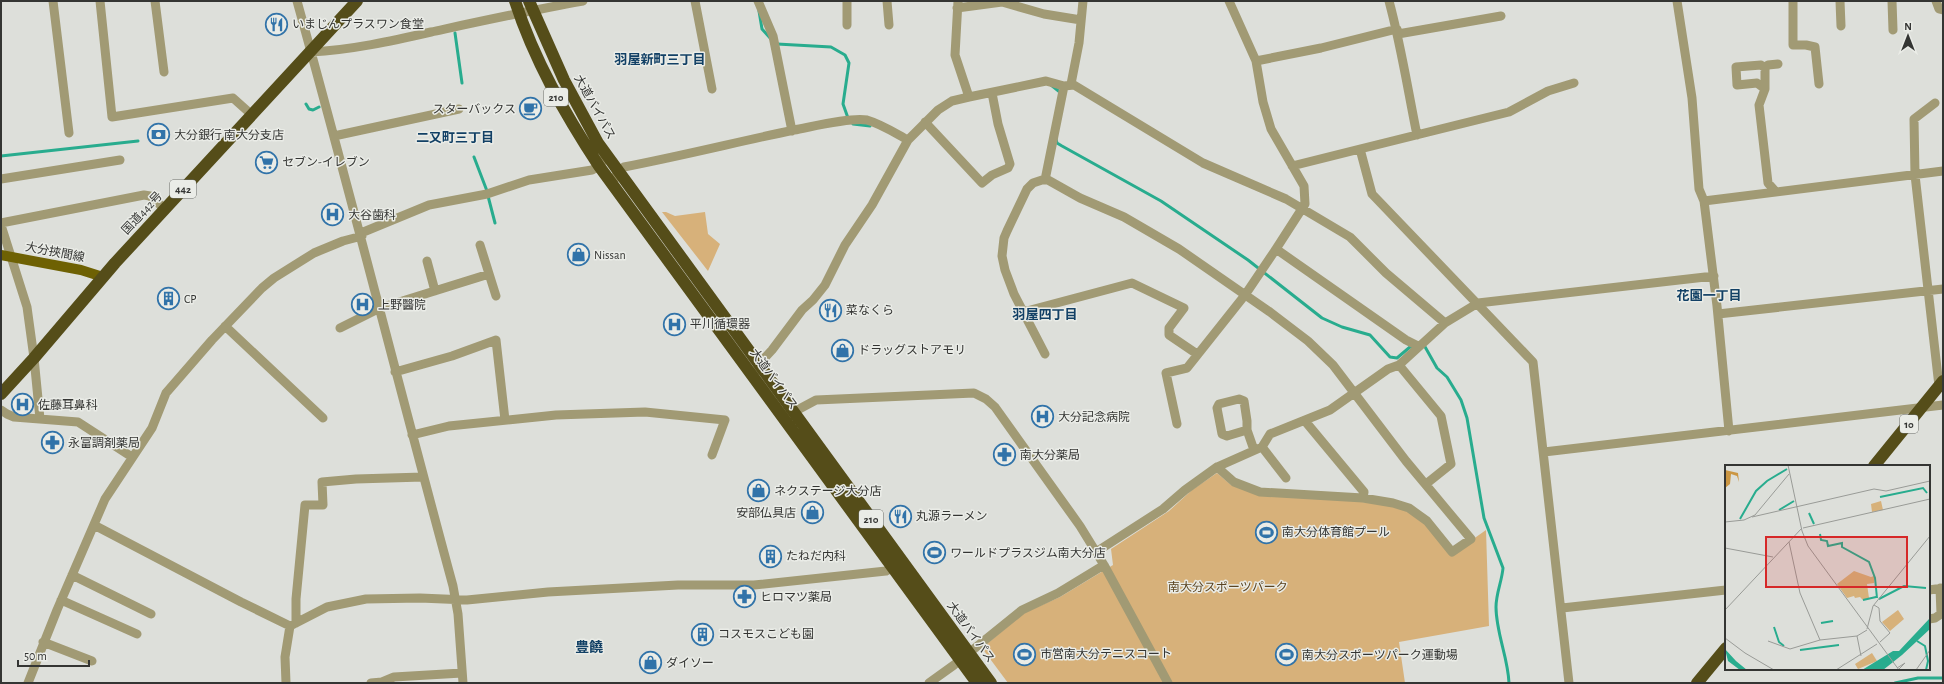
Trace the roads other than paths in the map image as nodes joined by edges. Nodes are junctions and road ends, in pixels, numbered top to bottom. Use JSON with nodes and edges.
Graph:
{"nodes":[{"id":1,"x":53,"y":1,"type":"edge"},
{"id":2,"x":100,"y":1,"type":"edge"},
{"id":3,"x":155,"y":1,"type":"edge"},
{"id":4,"x":297,"y":1,"type":"edge"},
{"id":5,"x":357,"y":1,"type":"edge"},
{"id":6,"x":514,"y":1,"type":"edge"},
{"id":7,"x":583,"y":1,"type":"edge"},
{"id":8,"x":695,"y":1,"type":"edge"},
{"id":9,"x":758,"y":1,"type":"edge"},
{"id":10,"x":847,"y":1,"type":"edge"},
{"id":11,"x":887,"y":1,"type":"edge"},
{"id":12,"x":1083,"y":1,"type":"edge"},
{"id":13,"x":1229,"y":1,"type":"edge"},
{"id":14,"x":1389,"y":1,"type":"edge"},
{"id":15,"x":1677,"y":1,"type":"edge"},
{"id":16,"x":1793,"y":1,"type":"edge"},
{"id":17,"x":1840,"y":1,"type":"edge"},
{"id":18,"x":1892,"y":1,"type":"edge"},
{"id":19,"x":1936,"y":1,"type":"edge"},
{"id":20,"x":957,"y":5,"type":"edge"},
{"id":21,"x":531,"y":6,"type":"edge"},
{"id":22,"x":1943,"y":10,"type":"edge"},
{"id":23,"x":519,"y":13,"type":"junction"},
{"id":24,"x":1501,"y":16,"type":"dead end"},
{"id":25,"x":1081,"y":20,"type":"junction"},
{"id":26,"x":847,"y":25,"type":"dead end"},
{"id":27,"x":889,"y":25,"type":"dead end"},
{"id":28,"x":1841,"y":26,"type":"dead end"},
{"id":29,"x":1893,"y":30,"type":"dead end"},
{"id":30,"x":1398,"y":32,"type":"junction"},
{"id":31,"x":311,"y":52,"type":"junction"},
{"id":32,"x":1256,"y":61,"type":"junction"},
{"id":33,"x":1778,"y":64,"type":"dead end"},
{"id":34,"x":1765,"y":68,"type":"junction"},
{"id":35,"x":164,"y":72,"type":"dead end"},
{"id":36,"x":1574,"y":83,"type":"dead end"},
{"id":37,"x":1819,"y":84,"type":"dead end"},
{"id":38,"x":1067,"y":85,"type":"junction"},
{"id":39,"x":712,"y":89,"type":"dead end"},
{"id":40,"x":1765,"y":89,"type":"junction"},
{"id":41,"x":992,"y":93,"type":"junction"},
{"id":42,"x":969,"y":97,"type":"junction"},
{"id":43,"x":1935,"y":103,"type":"dead end"},
{"id":44,"x":459,"y":109,"type":"dead end"},
{"id":45,"x":252,"y":115,"type":"junction"},
{"id":46,"x":925,"y":122,"type":"junction"},
{"id":47,"x":792,"y":131,"type":"junction"},
{"id":48,"x":69,"y":133,"type":"dead end"},
{"id":49,"x":1417,"y":135,"type":"junction"},
{"id":50,"x":334,"y":136,"type":"junction"},
{"id":51,"x":908,"y":140,"type":"junction"},
{"id":52,"x":1360,"y":149,"type":"junction"},
{"id":53,"x":607,"y":155,"type":"junction"},
{"id":54,"x":120,"y":160,"type":"dead end"},
{"id":55,"x":599,"y":166,"type":"junction"},
{"id":56,"x":1292,"y":166,"type":"junction"},
{"id":57,"x":618,"y":171,"type":"junction"},
{"id":58,"x":1943,"y":171,"type":"edge"},
{"id":59,"x":1915,"y":175,"type":"junction"},
{"id":60,"x":1,"y":179,"type":"edge"},
{"id":61,"x":1045,"y":180,"type":"junction"},
{"id":62,"x":612,"y":184,"type":"junction"},
{"id":63,"x":1776,"y":192,"type":"junction"},
{"id":64,"x":1704,"y":201,"type":"junction"},
{"id":65,"x":165,"y":209,"type":"junction"},
{"id":66,"x":1302,"y":209,"type":"junction"},
{"id":67,"x":1,"y":224,"type":"edge"},
{"id":68,"x":361,"y":234,"type":"junction"},
{"id":69,"x":480,"y":245,"type":"dead end"},
{"id":70,"x":1276,"y":249,"type":"junction"},
{"id":71,"x":1,"y":255,"type":"edge"},
{"id":72,"x":12,"y":257,"type":"junction"},
{"id":73,"x":427,"y":261,"type":"dead end"},
{"id":74,"x":489,"y":274,"type":"junction"},
{"id":75,"x":1714,"y":276,"type":"junction"},
{"id":76,"x":103,"y":277,"type":"junction"},
{"id":77,"x":1943,"y":289,"type":"edge"},
{"id":78,"x":435,"y":291,"type":"junction"},
{"id":79,"x":1927,"y":291,"type":"junction"},
{"id":80,"x":1245,"y":294,"type":"junction"},
{"id":81,"x":496,"y":296,"type":"dead end"},
{"id":82,"x":1478,"y":303,"type":"junction"},
{"id":83,"x":380,"y":308,"type":"junction"},
{"id":84,"x":1023,"y":312,"type":"junction"},
{"id":85,"x":1718,"y":314,"type":"junction"},
{"id":86,"x":1444,"y":323,"type":"junction"},
{"id":87,"x":225,"y":326,"type":"junction"},
{"id":88,"x":340,"y":328,"type":"dead end"},
{"id":89,"x":1418,"y":346,"type":"junction"},
{"id":90,"x":1045,"y":354,"type":"dead end"},
{"id":91,"x":1197,"y":354,"type":"junction"},
{"id":92,"x":34,"y":358,"type":"junction"},
{"id":93,"x":760,"y":364,"type":"junction"},
{"id":94,"x":1399,"y":365,"type":"junction"},
{"id":95,"x":395,"y":372,"type":"junction"},
{"id":96,"x":755,"y":378,"type":"junction"},
{"id":97,"x":1941,"y":384,"type":"edge"},
{"id":98,"x":1353,"y":392,"type":"junction"},
{"id":99,"x":1,"y":394,"type":"edge"},
{"id":100,"x":1943,"y":405,"type":"edge"},
{"id":101,"x":1922,"y":407,"type":"junction"},
{"id":102,"x":1,"y":410,"type":"edge"},
{"id":103,"x":789,"y":414,"type":"junction"},
{"id":104,"x":323,"y":418,"type":"dead end"},
{"id":105,"x":40,"y":419,"type":"junction"},
{"id":106,"x":505,"y":420,"type":"junction"},
{"id":107,"x":1305,"y":421,"type":"junction"},
{"id":108,"x":1177,"y":424,"type":"dead end"},
{"id":109,"x":1247,"y":430,"type":"dead end"},
{"id":110,"x":1728,"y":430,"type":"junction"},
{"id":111,"x":412,"y":435,"type":"junction"},
{"id":112,"x":1258,"y":449,"type":"junction"},
{"id":113,"x":1544,"y":452,"type":"junction"},
{"id":114,"x":712,"y":455,"type":"dead end"},
{"id":115,"x":132,"y":457,"type":"junction"},
{"id":116,"x":1875,"y":465,"type":"edge"},
{"id":117,"x":1218,"y":467,"type":"junction"},
{"id":118,"x":423,"y":477,"type":"junction"},
{"id":119,"x":1286,"y":478,"type":"dead end"},
{"id":120,"x":1426,"y":484,"type":"junction"},
{"id":121,"x":1363,"y":498,"type":"junction"},
{"id":122,"x":94,"y":525,"type":"junction"},
{"id":123,"x":1096,"y":552,"type":"junction"},
{"id":124,"x":897,"y":564,"type":"junction"},
{"id":125,"x":1104,"y":564,"type":"junction"},
{"id":126,"x":72,"y":575,"type":"junction"},
{"id":127,"x":1941,"y":588,"type":"edge"},
{"id":128,"x":1725,"y":590,"type":"edge"},
{"id":129,"x":1930,"y":590,"type":"edge"},
{"id":130,"x":61,"y":600,"type":"junction"},
{"id":131,"x":456,"y":600,"type":"junction"},
{"id":132,"x":1562,"y":608,"type":"junction"},
{"id":133,"x":151,"y":614,"type":"dead end"},
{"id":134,"x":1930,"y":619,"type":"edge"},
{"id":135,"x":293,"y":624,"type":"junction"},
{"id":136,"x":137,"y":634,"type":"dead end"},
{"id":137,"x":43,"y":642,"type":"junction"},
{"id":138,"x":1725,"y":649,"type":"edge"},
{"id":139,"x":965,"y":656,"type":"junction"},
{"id":140,"x":92,"y":661,"type":"dead end"},
{"id":141,"x":462,"y":673,"type":"junction"},
{"id":142,"x":28,"y":683,"type":"edge"},
{"id":143,"x":286,"y":683,"type":"edge"},
{"id":144,"x":371,"y":683,"type":"edge"},
{"id":145,"x":463,"y":683,"type":"edge"},
{"id":146,"x":929,"y":683,"type":"edge"},
{"id":147,"x":977,"y":683,"type":"edge"},
{"id":148,"x":991,"y":683,"type":"edge"},
{"id":149,"x":1168,"y":683,"type":"edge"},
{"id":150,"x":1569,"y":683,"type":"edge"},
{"id":151,"x":1697,"y":683,"type":"edge"}],
"edges":[{"from":1,"to":48,"type":"street"},
{"from":2,"to":45,"type":"street"},
{"from":3,"to":35,"type":"street"},
{"from":4,"to":31,"type":"street"},
{"from":5,"to":31,"type":"highway","name":"国道442号","number":"442"},
{"from":6,"to":23,"type":"highway","name":"大道バイパス","number":"210"},
{"from":7,"to":21,"type":"street"},
{"from":8,"to":39,"type":"street"},
{"from":9,"to":47,"type":"street"},
{"from":10,"to":26,"type":"street"},
{"from":11,"to":27,"type":"street"},
{"from":12,"to":25,"type":"street"},
{"from":13,"to":32,"type":"street"},
{"from":14,"to":30,"type":"street"},
{"from":15,"to":64,"type":"street"},
{"from":16,"to":37,"type":"street"},
{"from":17,"to":28,"type":"street"},
{"from":18,"to":29,"type":"street"},
{"from":19,"to":22,"type":"street"},
{"from":20,"to":25,"type":"street"},
{"from":20,"to":42,"type":"street"},
{"from":21,"to":23,"type":"street"},
{"from":21,"to":53,"type":"highway","name":"大道バイパス","number":"210"},
{"from":23,"to":31,"type":"street"},
{"from":23,"to":55,"type":"highway","name":"大道バイパス","number":"210"},
{"from":24,"to":30,"type":"street"},
{"from":25,"to":38,"type":"street"},
{"from":30,"to":32,"type":"street"},
{"from":30,"to":49,"type":"street"},
{"from":31,"to":45,"type":"highway","name":"国道442号","number":"442"},
{"from":31,"to":50,"type":"street"},
{"from":32,"to":56,"type":"street"},
{"from":33,"to":34,"type":"street"},
{"from":34,"to":40,"type":"street"},
{"from":34,"to":40,"type":"street"},
{"from":36,"to":49,"type":"street"},
{"from":38,"to":41,"type":"street"},
{"from":38,"to":61,"type":"street"},
{"from":38,"to":66,"type":"street"},
{"from":40,"to":63,"type":"street"},
{"from":41,"to":42,"type":"street"},
{"from":41,"to":46,"type":"street"},
{"from":42,"to":46,"type":"street"},
{"from":43,"to":59,"type":"street"},
{"from":44,"to":50,"type":"street"},
{"from":45,"to":65,"type":"highway","name":"国道442号","number":"442"},
{"from":46,"to":51,"type":"street"},
{"from":47,"to":51,"type":"street"},
{"from":47,"to":57,"type":"street"},
{"from":49,"to":52,"type":"street"},
{"from":50,"to":68,"type":"street"},
{"from":51,"to":93,"type":"street"},
{"from":52,"to":56,"type":"street"},
{"from":52,"to":82,"type":"street"},
{"from":53,"to":55,"type":"street"},
{"from":53,"to":57,"type":"highway","name":"大道バイパス","number":"210"},
{"from":54,"to":60,"type":"street"},
{"from":55,"to":62,"type":"highway","name":"大道バイパス","number":"210"},
{"from":55,"to":68,"type":"street"},
{"from":56,"to":66,"type":"street"},
{"from":57,"to":62,"type":"street"},
{"from":57,"to":93,"type":"highway","name":"大道バイパス","number":"210"},
{"from":58,"to":59,"type":"street"},
{"from":59,"to":63,"type":"street"},
{"from":59,"to":79,"type":"street"},
{"from":61,"to":80,"type":"street"},
{"from":61,"to":84,"type":"street"},
{"from":62,"to":96,"type":"highway","name":"大道バイパス","number":"210"},
{"from":63,"to":64,"type":"street"},
{"from":64,"to":75,"type":"street"},
{"from":65,"to":67,"type":"street"},
{"from":65,"to":76,"type":"highway","name":"国道442号","number":"442"},
{"from":66,"to":70,"type":"street"},
{"from":66,"to":86,"type":"street"},
{"from":67,"to":72,"type":"street"},
{"from":68,"to":83,"type":"street"},
{"from":68,"to":87,"type":"street"},
{"from":69,"to":74,"type":"street"},
{"from":70,"to":80,"type":"street"},
{"from":70,"to":89,"type":"street"},
{"from":71,"to":72,"type":"main road","name":"大分挾間線"},
{"from":72,"to":76,"type":"main road","name":"大分挾間線"},
{"from":72,"to":92,"type":"street"},
{"from":73,"to":78,"type":"street"},
{"from":74,"to":78,"type":"street"},
{"from":74,"to":81,"type":"street"},
{"from":75,"to":82,"type":"street"},
{"from":75,"to":85,"type":"street"},
{"from":76,"to":92,"type":"highway","name":"国道442号","number":"442"},
{"from":77,"to":79,"type":"street"},
{"from":78,"to":83,"type":"street"},
{"from":79,"to":85,"type":"street"},
{"from":79,"to":97,"type":"street"},
{"from":80,"to":91,"type":"street"},
{"from":80,"to":98,"type":"street"},
{"from":82,"to":86,"type":"street"},
{"from":82,"to":113,"type":"street"},
{"from":83,"to":88,"type":"street"},
{"from":83,"to":95,"type":"street"},
{"from":84,"to":90,"type":"street"},
{"from":84,"to":91,"type":"street"},
{"from":85,"to":110,"type":"street"},
{"from":86,"to":89,"type":"street"},
{"from":87,"to":104,"type":"street"},
{"from":87,"to":115,"type":"street"},
{"from":89,"to":94,"type":"street"},
{"from":91,"to":108,"type":"street"},
{"from":92,"to":99,"type":"highway","name":"国道442号","number":"442"},
{"from":92,"to":105,"type":"street"},
{"from":93,"to":96,"type":"street"},
{"from":93,"to":103,"type":"highway","name":"大道バイパス","number":"210"},
{"from":94,"to":98,"type":"street"},
{"from":94,"to":120,"type":"street"},
{"from":95,"to":106,"type":"street"},
{"from":95,"to":111,"type":"street"},
{"from":96,"to":103,"type":"highway","name":"大道バイパス","number":"210"},
{"from":97,"to":101,"type":"highway","number":"10"},
{"from":98,"to":107,"type":"street"},
{"from":98,"to":120,"type":"street"},
{"from":100,"to":101,"type":"street"},
{"from":101,"to":110,"type":"street"},
{"from":101,"to":116,"type":"highway","number":"10"},
{"from":102,"to":105,"type":"street"},
{"from":103,"to":123,"type":"street"},
{"from":103,"to":124,"type":"highway","name":"大道バイパス","number":"210"},
{"from":105,"to":115,"type":"street"},
{"from":106,"to":111,"type":"street"},
{"from":106,"to":114,"type":"street"},
{"from":107,"to":112,"type":"street"},
{"from":107,"to":121,"type":"street"},
{"from":109,"to":112,"type":"street"},
{"from":110,"to":113,"type":"street"},
{"from":111,"to":118,"type":"street"},
{"from":112,"to":117,"type":"street"},
{"from":112,"to":119,"type":"street"},
{"from":113,"to":132,"type":"street"},
{"from":115,"to":122,"type":"street"},
{"from":117,"to":121,"type":"street"},
{"from":117,"to":123,"type":"street"},
{"from":118,"to":131,"type":"street"},
{"from":118,"to":135,"type":"street"},
{"from":120,"to":121,"type":"street"},
{"from":122,"to":126,"type":"street"},
{"from":122,"to":135,"type":"street"},
{"from":123,"to":125,"type":"street"},
{"from":124,"to":131,"type":"street"},
{"from":124,"to":139,"type":"highway","name":"大道バイパス","number":"210"},
{"from":125,"to":139,"type":"street"},
{"from":125,"to":149,"type":"street"},
{"from":126,"to":130,"type":"street"},
{"from":126,"to":133,"type":"street"},
{"from":127,"to":129,"type":"street"},
{"from":127,"to":134,"type":"street"},
{"from":128,"to":132,"type":"street"},
{"from":130,"to":136,"type":"street"},
{"from":130,"to":137,"type":"street"},
{"from":131,"to":135,"type":"street"},
{"from":131,"to":141,"type":"street"},
{"from":132,"to":150,"type":"street"},
{"from":135,"to":143,"type":"street"},
{"from":137,"to":140,"type":"street"},
{"from":137,"to":142,"type":"street"},
{"from":138,"to":151,"type":"highway"},
{"from":139,"to":146,"type":"street"},
{"from":139,"to":147,"type":"highway","name":"大道バイパス","number":"210"},
{"from":139,"to":148,"type":"highway","name":"大道バイパス","number":"210"},
{"from":141,"to":144,"type":"street"},
{"from":141,"to":145,"type":"street"}]}
